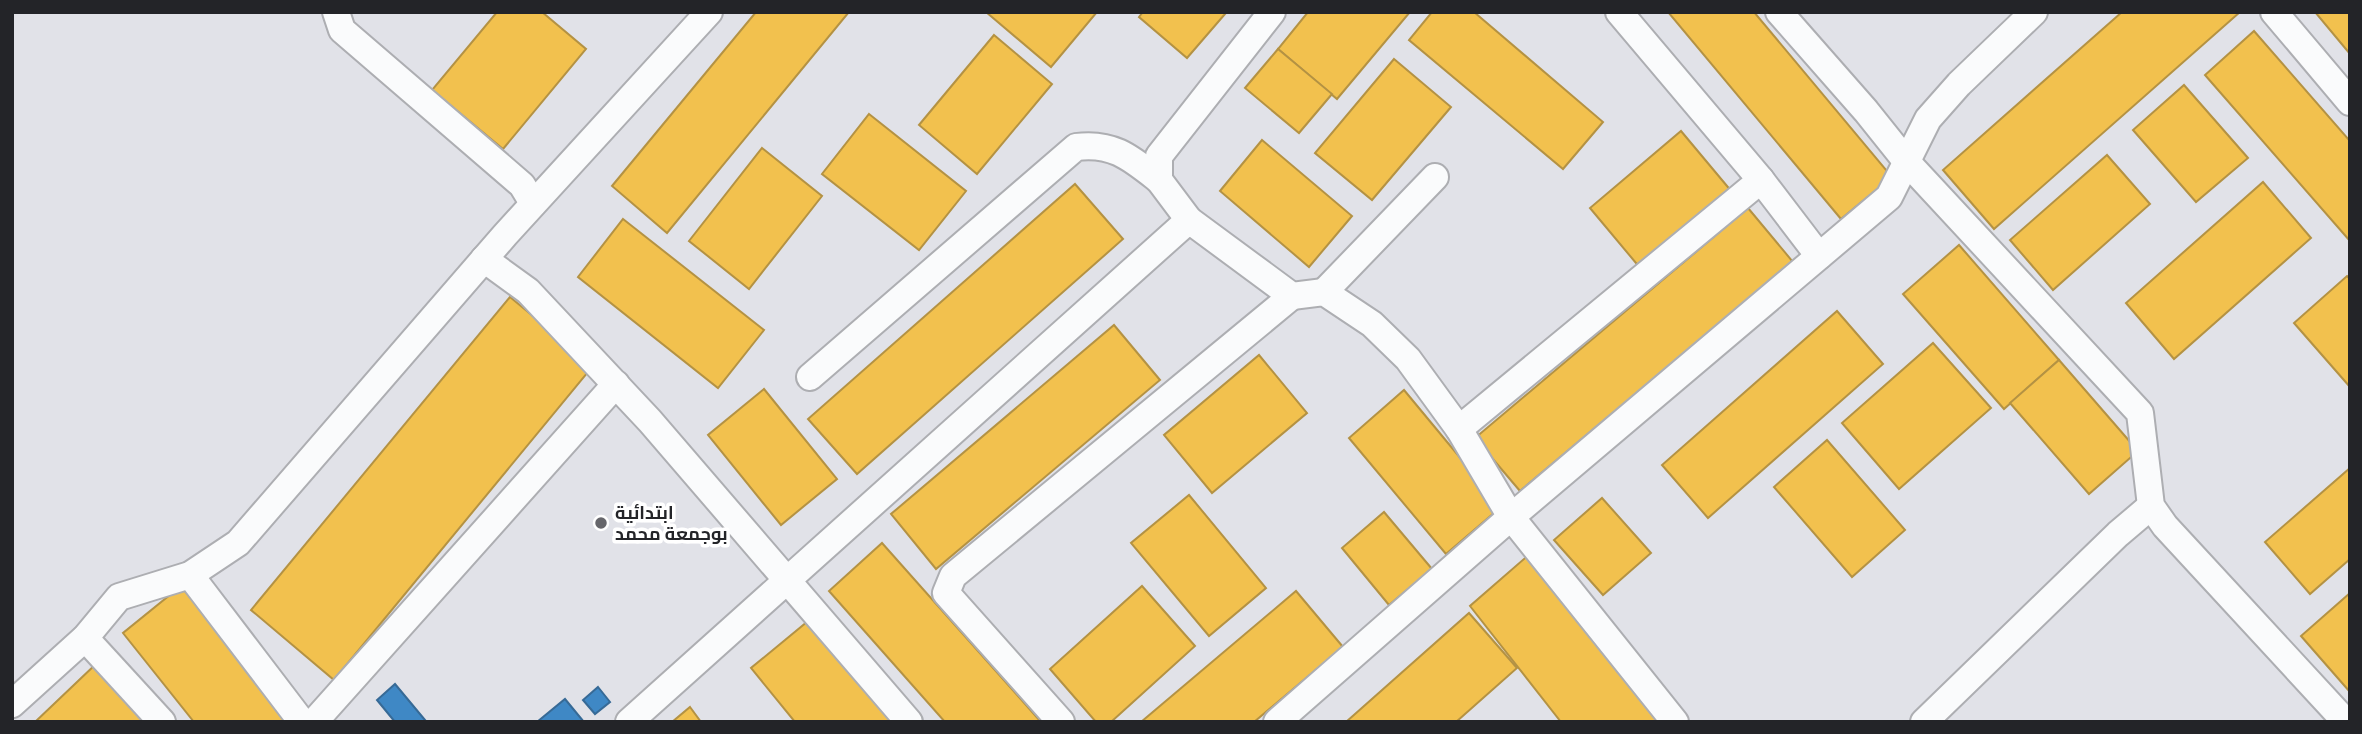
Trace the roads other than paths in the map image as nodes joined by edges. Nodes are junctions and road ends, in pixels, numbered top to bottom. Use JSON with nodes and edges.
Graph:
{"nodes":[{"id":1,"x":336,"y":12,"type":"edge"},
{"id":2,"x":709,"y":12,"type":"edge"},
{"id":3,"x":1272,"y":12,"type":"edge"},
{"id":4,"x":1619,"y":12,"type":"edge"},
{"id":5,"x":1779,"y":12,"type":"edge"},
{"id":6,"x":2034,"y":12,"type":"edge"},
{"id":7,"x":2274,"y":12,"type":"edge"},
{"id":8,"x":2350,"y":102,"type":"edge"},
{"id":9,"x":1906,"y":161,"type":"junction"},
{"id":10,"x":1435,"y":177,"type":"dead end"},
{"id":11,"x":1159,"y":180,"type":"junction"},
{"id":12,"x":1761,"y":180,"type":"junction"},
{"id":13,"x":533,"y":203,"type":"junction"},
{"id":14,"x":1189,"y":220,"type":"junction"},
{"id":15,"x":1819,"y":256,"type":"junction"},
{"id":16,"x":484,"y":259,"type":"junction"},
{"id":17,"x":1324,"y":292,"type":"junction"},
{"id":18,"x":1292,"y":296,"type":"junction"},
{"id":19,"x":810,"y":377,"type":"dead end"},
{"id":20,"x":616,"y":384,"type":"junction"},
{"id":21,"x":1459,"y":429,"type":"junction"},
{"id":22,"x":2151,"y":506,"type":"junction"},
{"id":23,"x":1511,"y":517,"type":"junction"},
{"id":24,"x":190,"y":575,"type":"junction"},
{"id":25,"x":787,"y":580,"type":"junction"},
{"id":26,"x":85,"y":638,"type":"junction"},
{"id":27,"x":12,"y":704,"type":"edge"},
{"id":28,"x":162,"y":722,"type":"edge"},
{"id":29,"x":302,"y":722,"type":"edge"},
{"id":30,"x":314,"y":722,"type":"edge"},
{"id":31,"x":629,"y":722,"type":"edge"},
{"id":32,"x":909,"y":722,"type":"edge"},
{"id":33,"x":1061,"y":722,"type":"edge"},
{"id":34,"x":1277,"y":722,"type":"edge"},
{"id":35,"x":1675,"y":722,"type":"edge"},
{"id":36,"x":1924,"y":722,"type":"edge"},
{"id":37,"x":2346,"y":722,"type":"edge"}],
"edges":[{"from":1,"to":13,"type":"street"},
{"from":2,"to":13,"type":"street"},
{"from":3,"to":11,"type":"street"},
{"from":4,"to":12,"type":"street"},
{"from":5,"to":9,"type":"street"},
{"from":6,"to":9,"type":"street"},
{"from":7,"to":8,"type":"street"},
{"from":9,"to":15,"type":"street"},
{"from":9,"to":22,"type":"street"},
{"from":10,"to":17,"type":"street"},
{"from":11,"to":14,"type":"street"},
{"from":11,"to":19,"type":"street"},
{"from":12,"to":15,"type":"street"},
{"from":12,"to":21,"type":"street"},
{"from":13,"to":16,"type":"street"},
{"from":14,"to":18,"type":"street"},
{"from":14,"to":25,"type":"street"},
{"from":15,"to":23,"type":"street"},
{"from":16,"to":20,"type":"street"},
{"from":16,"to":24,"type":"street"},
{"from":17,"to":18,"type":"street"},
{"from":17,"to":21,"type":"street"},
{"from":18,"to":33,"type":"street"},
{"from":20,"to":25,"type":"street"},
{"from":20,"to":30,"type":"street"},
{"from":21,"to":23,"type":"street"},
{"from":22,"to":36,"type":"street"},
{"from":22,"to":37,"type":"street"},
{"from":23,"to":34,"type":"street"},
{"from":23,"to":35,"type":"street"},
{"from":24,"to":26,"type":"street"},
{"from":24,"to":29,"type":"street"},
{"from":25,"to":31,"type":"street"},
{"from":25,"to":32,"type":"street"},
{"from":26,"to":27,"type":"street"},
{"from":26,"to":28,"type":"street"}]}
